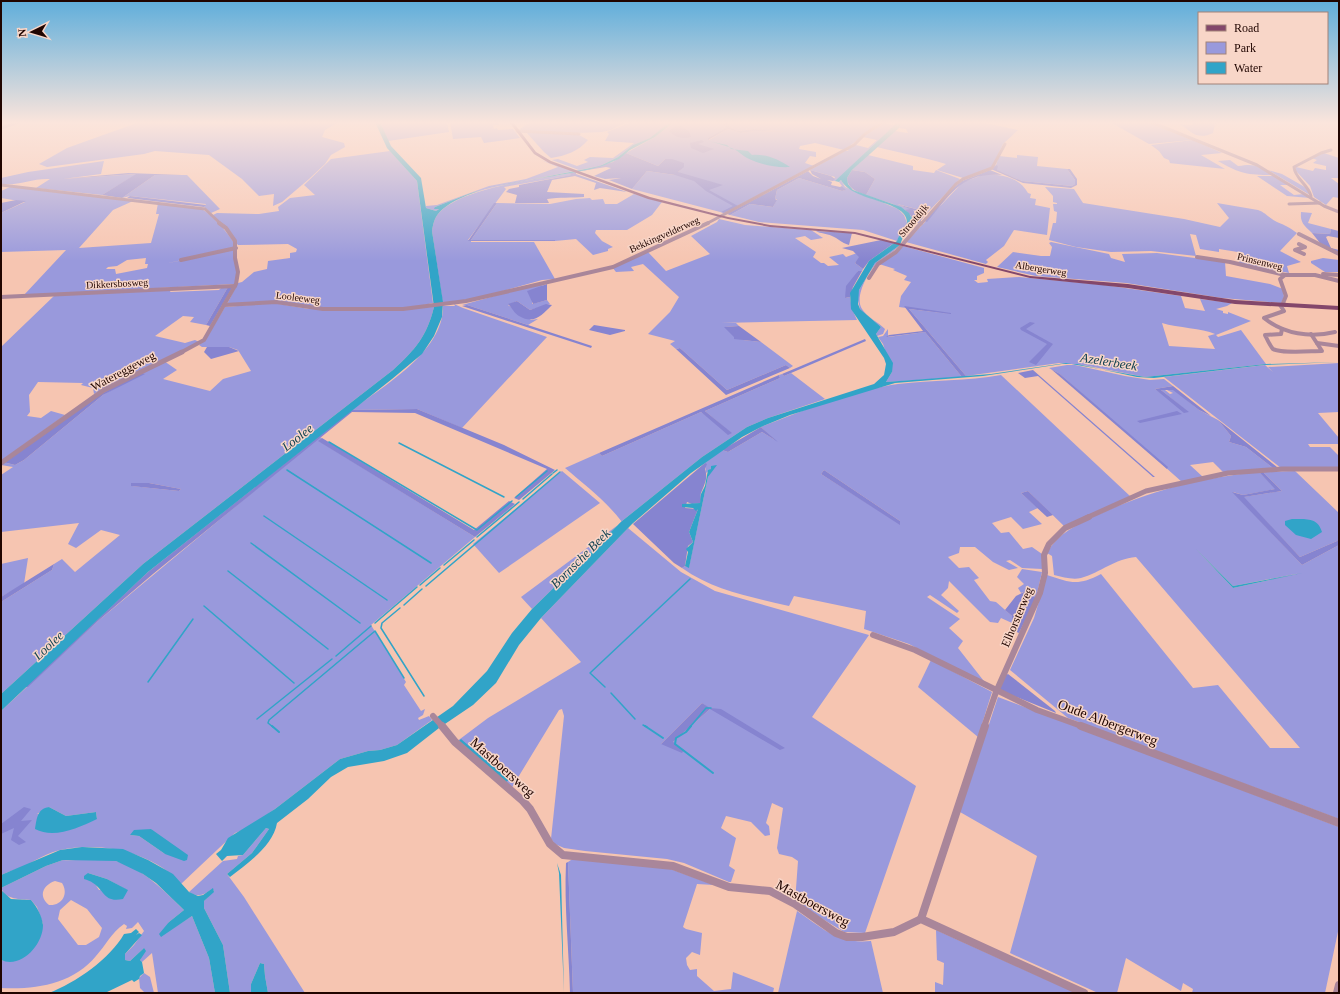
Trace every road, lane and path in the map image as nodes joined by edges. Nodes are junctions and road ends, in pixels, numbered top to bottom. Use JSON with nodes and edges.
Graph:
{"nodes":[{"id":1,"x":569,"y":168,"type":"edge"},
{"id":2,"x":811,"y":168,"type":"edge"},
{"id":3,"x":991,"y":168,"type":"edge"},
{"id":4,"x":1263,"y":168,"type":"edge"},
{"id":5,"x":1294,"y":168,"type":"edge"},
{"id":6,"x":1,"y":185,"type":"edge"},
{"id":7,"x":1311,"y":196,"type":"junction"},
{"id":8,"x":1320,"y":203,"type":"junction"},
{"id":9,"x":1289,"y":204,"type":"dead end"},
{"id":10,"x":1339,"y":212,"type":"edge"},
{"id":11,"x":722,"y":216,"type":"junction"},
{"id":12,"x":1299,"y":234,"type":"dead end"},
{"id":13,"x":1308,"y":240,"type":"junction"},
{"id":14,"x":902,"y":244,"type":"junction"},
{"id":15,"x":236,"y":248,"type":"junction"},
{"id":16,"x":1295,"y":250,"type":"junction"},
{"id":17,"x":1290,"y":251,"type":"dead end"},
{"id":18,"x":1304,"y":254,"type":"dead end"},
{"id":19,"x":1339,"y":254,"type":"edge"},
{"id":20,"x":1197,"y":257,"type":"dead end"},
{"id":21,"x":181,"y":260,"type":"dead end"},
{"id":22,"x":1285,"y":275,"type":"junction"},
{"id":23,"x":1315,"y":275,"type":"junction"},
{"id":24,"x":1339,"y":275,"type":"edge"},
{"id":25,"x":869,"y":278,"type":"dead end"},
{"id":26,"x":1339,"y":281,"type":"edge"},
{"id":27,"x":234,"y":286,"type":"junction"},
{"id":28,"x":1,"y":297,"type":"edge"},
{"id":29,"x":224,"y":305,"type":"junction"},
{"id":30,"x":1282,"y":305,"type":"junction"},
{"id":31,"x":431,"y":306,"type":"joint"},
{"id":32,"x":1339,"y":308,"type":"edge"},
{"id":33,"x":1282,"y":329,"type":"junction"},
{"id":34,"x":1335,"y":332,"type":"dead end"},
{"id":35,"x":1311,"y":334,"type":"junction"},
{"id":36,"x":1317,"y":343,"type":"junction"},
{"id":37,"x":1339,"y":346,"type":"edge"},
{"id":38,"x":1,"y":463,"type":"edge"},
{"id":39,"x":1339,"y":469,"type":"edge"},
{"id":40,"x":873,"y":635,"type":"dead end"},
{"id":41,"x":996,"y":692,"type":"junction"},
{"id":42,"x":433,"y":716,"type":"dead end"},
{"id":43,"x":1339,"y":823,"type":"edge"},
{"id":44,"x":921,"y":919,"type":"junction"},
{"id":45,"x":1339,"y":985,"type":"edge"},
{"id":46,"x":1084,"y":993,"type":"edge"},
{"id":47,"x":1337,"y":993,"type":"edge"}],
"edges":[{"from":1,"to":11,"type":"main road","name":"Albergerweg"},
{"from":2,"to":11,"type":"street","name":"Bekkingvelderweg"},
{"from":3,"to":14,"type":"street","name":"Strootdijk"},
{"from":4,"to":7,"type":"street"},
{"from":5,"to":7,"type":"street"},
{"from":6,"to":15,"type":"street"},
{"from":7,"to":8,"type":"street"},
{"from":8,"to":9,"type":"street"},
{"from":8,"to":10,"type":"street"},
{"from":11,"to":14,"type":"main road","name":"Albergerweg"},
{"from":11,"to":31,"type":"street","name":"Bekkingvelderweg"},
{"from":12,"to":13,"type":"street"},
{"from":13,"to":16,"type":"street"},
{"from":13,"to":19,"type":"street"},
{"from":14,"to":25,"type":"street","name":"Strootdijk"},
{"from":14,"to":30,"type":"main road","name":"Albergerweg"},
{"from":15,"to":21,"type":"street"},
{"from":15,"to":27,"type":"street"},
{"from":16,"to":17,"type":"street"},
{"from":16,"to":18,"type":"street"},
{"from":20,"to":22,"type":"street","name":"Prinsenweg"},
{"from":22,"to":23,"type":"street"},
{"from":22,"to":30,"type":"street","name":"Prinsenweg"},
{"from":23,"to":24,"type":"street"},
{"from":23,"to":26,"type":"street"},
{"from":27,"to":28,"type":"street","name":"Dikkersbosweg"},
{"from":27,"to":29,"type":"street"},
{"from":29,"to":31,"type":"street","name":"Looleeweg"},
{"from":29,"to":38,"type":"street","name":"Watereggeweg"},
{"from":30,"to":32,"type":"main road","name":"Albergerweg"},
{"from":30,"to":33,"type":"street"},
{"from":33,"to":35,"type":"street"},
{"from":33,"to":36,"type":"street"},
{"from":34,"to":35,"type":"street"},
{"from":35,"to":36,"type":"street"},
{"from":36,"to":37,"type":"street"},
{"from":39,"to":41,"type":"street","name":"Elhorsterweg"},
{"from":40,"to":41,"type":"street","name":"Oude Albergerweg"},
{"from":41,"to":43,"type":"street","name":"Oude Albergerweg"},
{"from":41,"to":44,"type":"street","name":"Elhorsterweg"},
{"from":42,"to":44,"type":"street","name":"Mastboersweg"},
{"from":44,"to":46,"type":"street"},
{"from":45,"to":47,"type":"street"}]}
